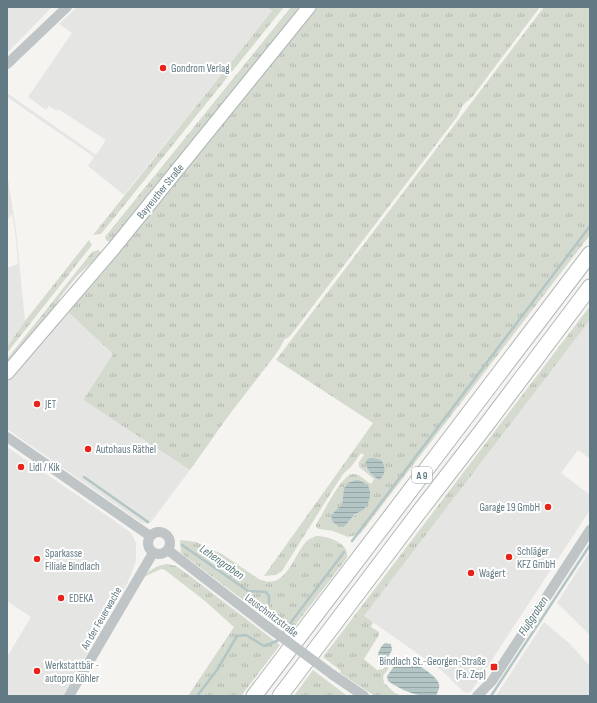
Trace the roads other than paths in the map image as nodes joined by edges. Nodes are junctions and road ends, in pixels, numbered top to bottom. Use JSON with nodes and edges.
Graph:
{"nodes":[{"id":1,"x":67,"y":7,"type":"edge"},
{"id":2,"x":309,"y":7,"type":"edge"},
{"id":3,"x":7,"y":64,"type":"edge"},
{"id":4,"x":590,"y":254,"type":"edge"},
{"id":5,"x":590,"y":287,"type":"edge"},
{"id":6,"x":7,"y":373,"type":"edge"},
{"id":7,"x":7,"y":437,"type":"edge"},
{"id":8,"x":590,"y":530,"type":"edge"},
{"id":9,"x":150,"y":536,"type":"junction"},
{"id":10,"x":168,"y":550,"type":"junction"},
{"id":11,"x":153,"y":553,"type":"junction"},
{"id":12,"x":69,"y":696,"type":"edge"},
{"id":13,"x":254,"y":696,"type":"edge"},
{"id":14,"x":280,"y":696,"type":"edge"},
{"id":15,"x":364,"y":696,"type":"edge"},
{"id":16,"x":477,"y":696,"type":"edge"}],
"edges":[{"from":1,"to":3,"type":"street"},
{"from":2,"to":6,"type":"main road","name":"Bayreuther Straße"},
{"from":4,"to":13,"type":"highway","number":"A 9"},
{"from":5,"to":14,"type":"highway","number":"A 9"},
{"from":7,"to":9,"type":"street"},
{"from":8,"to":16,"type":"street"},
{"from":9,"to":10,"type":"street"},
{"from":9,"to":11,"type":"street"},
{"from":10,"to":11,"type":"street"},
{"from":10,"to":15,"type":"street","name":"Leuschnitzstraße","bridge":true},
{"from":11,"to":12,"type":"street","name":"An der Feuerwache"}]}
